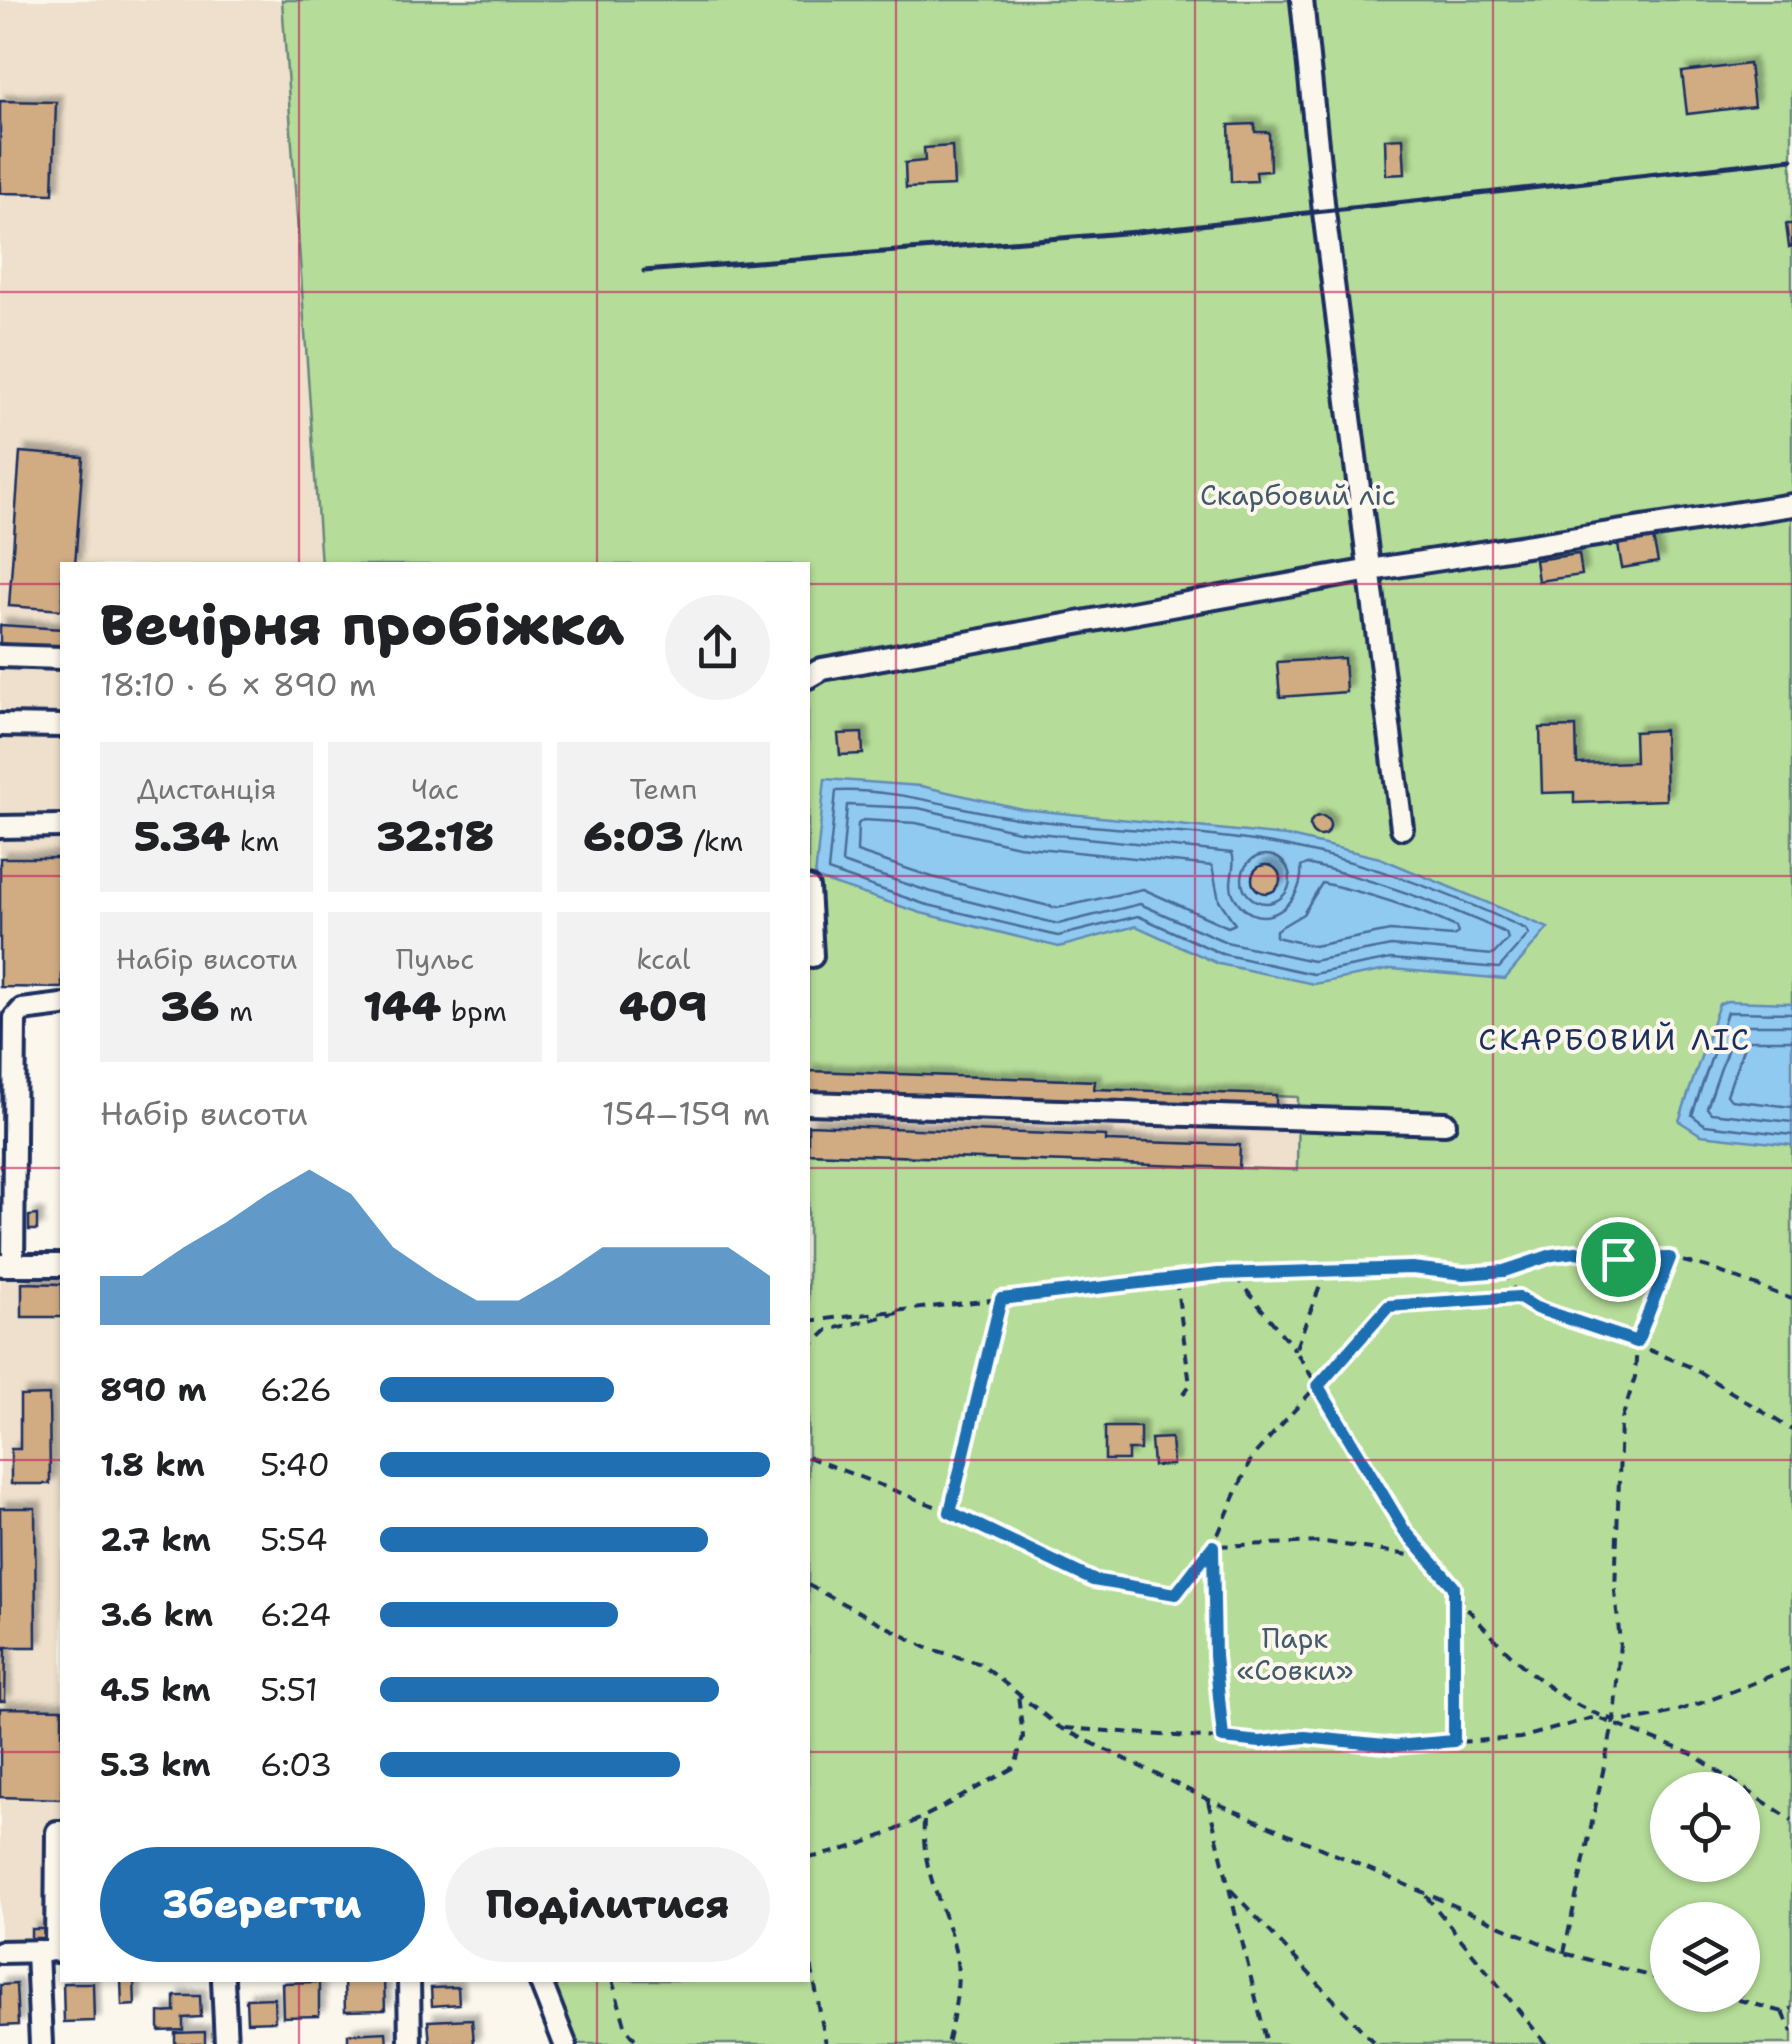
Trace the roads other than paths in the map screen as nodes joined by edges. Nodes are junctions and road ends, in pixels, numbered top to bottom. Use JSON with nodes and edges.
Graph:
{"nodes":[{"id":1,"x":1302,"y":0,"type":"edge"},
{"id":2,"x":1792,"y":505,"type":"edge"},
{"id":3,"x":1370,"y":570,"type":"junction"},
{"id":4,"x":0,"y":656,"type":"edge"},
{"id":5,"x":60,"y":658,"type":"edge"},
{"id":6,"x":810,"y":676,"type":"edge"},
{"id":7,"x":0,"y":725,"type":"edge"},
{"id":8,"x":60,"y":726,"type":"edge"},
{"id":9,"x":0,"y":826,"type":"edge"},
{"id":10,"x":60,"y":826,"type":"edge"},
{"id":11,"x":1402,"y":828,"type":"dead end"},
{"id":12,"x":810,"y":922,"type":"edge"},
{"id":13,"x":812,"y":956,"type":"dead end"},
{"id":14,"x":60,"y":1005,"type":"edge"},
{"id":15,"x":810,"y":1103,"type":"edge"},
{"id":16,"x":1444,"y":1122,"type":"dead end"},
{"id":17,"x":7,"y":1265,"type":"edge"},
{"id":18,"x":60,"y":1265,"type":"edge"},
{"id":19,"x":60,"y":1832,"type":"edge"},
{"id":20,"x":52,"y":1951,"type":"edge"},
{"id":21,"x":0,"y":1952,"type":"edge"},
{"id":22,"x":223,"y":1982,"type":"edge"},
{"id":23,"x":409,"y":1982,"type":"edge"},
{"id":24,"x":541,"y":1982,"type":"edge"},
{"id":25,"x":41,"y":2044,"type":"edge"},
{"id":26,"x":226,"y":2044,"type":"edge"},
{"id":27,"x":410,"y":2044,"type":"edge"},
{"id":28,"x":565,"y":2044,"type":"edge"}],
"edges":[{"from":1,"to":3,"type":"street"},
{"from":2,"to":3,"type":"street"},
{"from":3,"to":6,"type":"street"},
{"from":3,"to":11,"type":"street"},
{"from":4,"to":5,"type":"street"},
{"from":7,"to":8,"type":"street"},
{"from":9,"to":10,"type":"street"},
{"from":12,"to":13,"type":"street"},
{"from":14,"to":17,"type":"street"},
{"from":15,"to":16,"type":"street"},
{"from":17,"to":18,"type":"street"},
{"from":19,"to":20,"type":"street"},
{"from":20,"to":21,"type":"street"},
{"from":20,"to":25,"type":"street"},
{"from":22,"to":26,"type":"street"},
{"from":23,"to":27,"type":"street"},
{"from":24,"to":28,"type":"street"}]}
